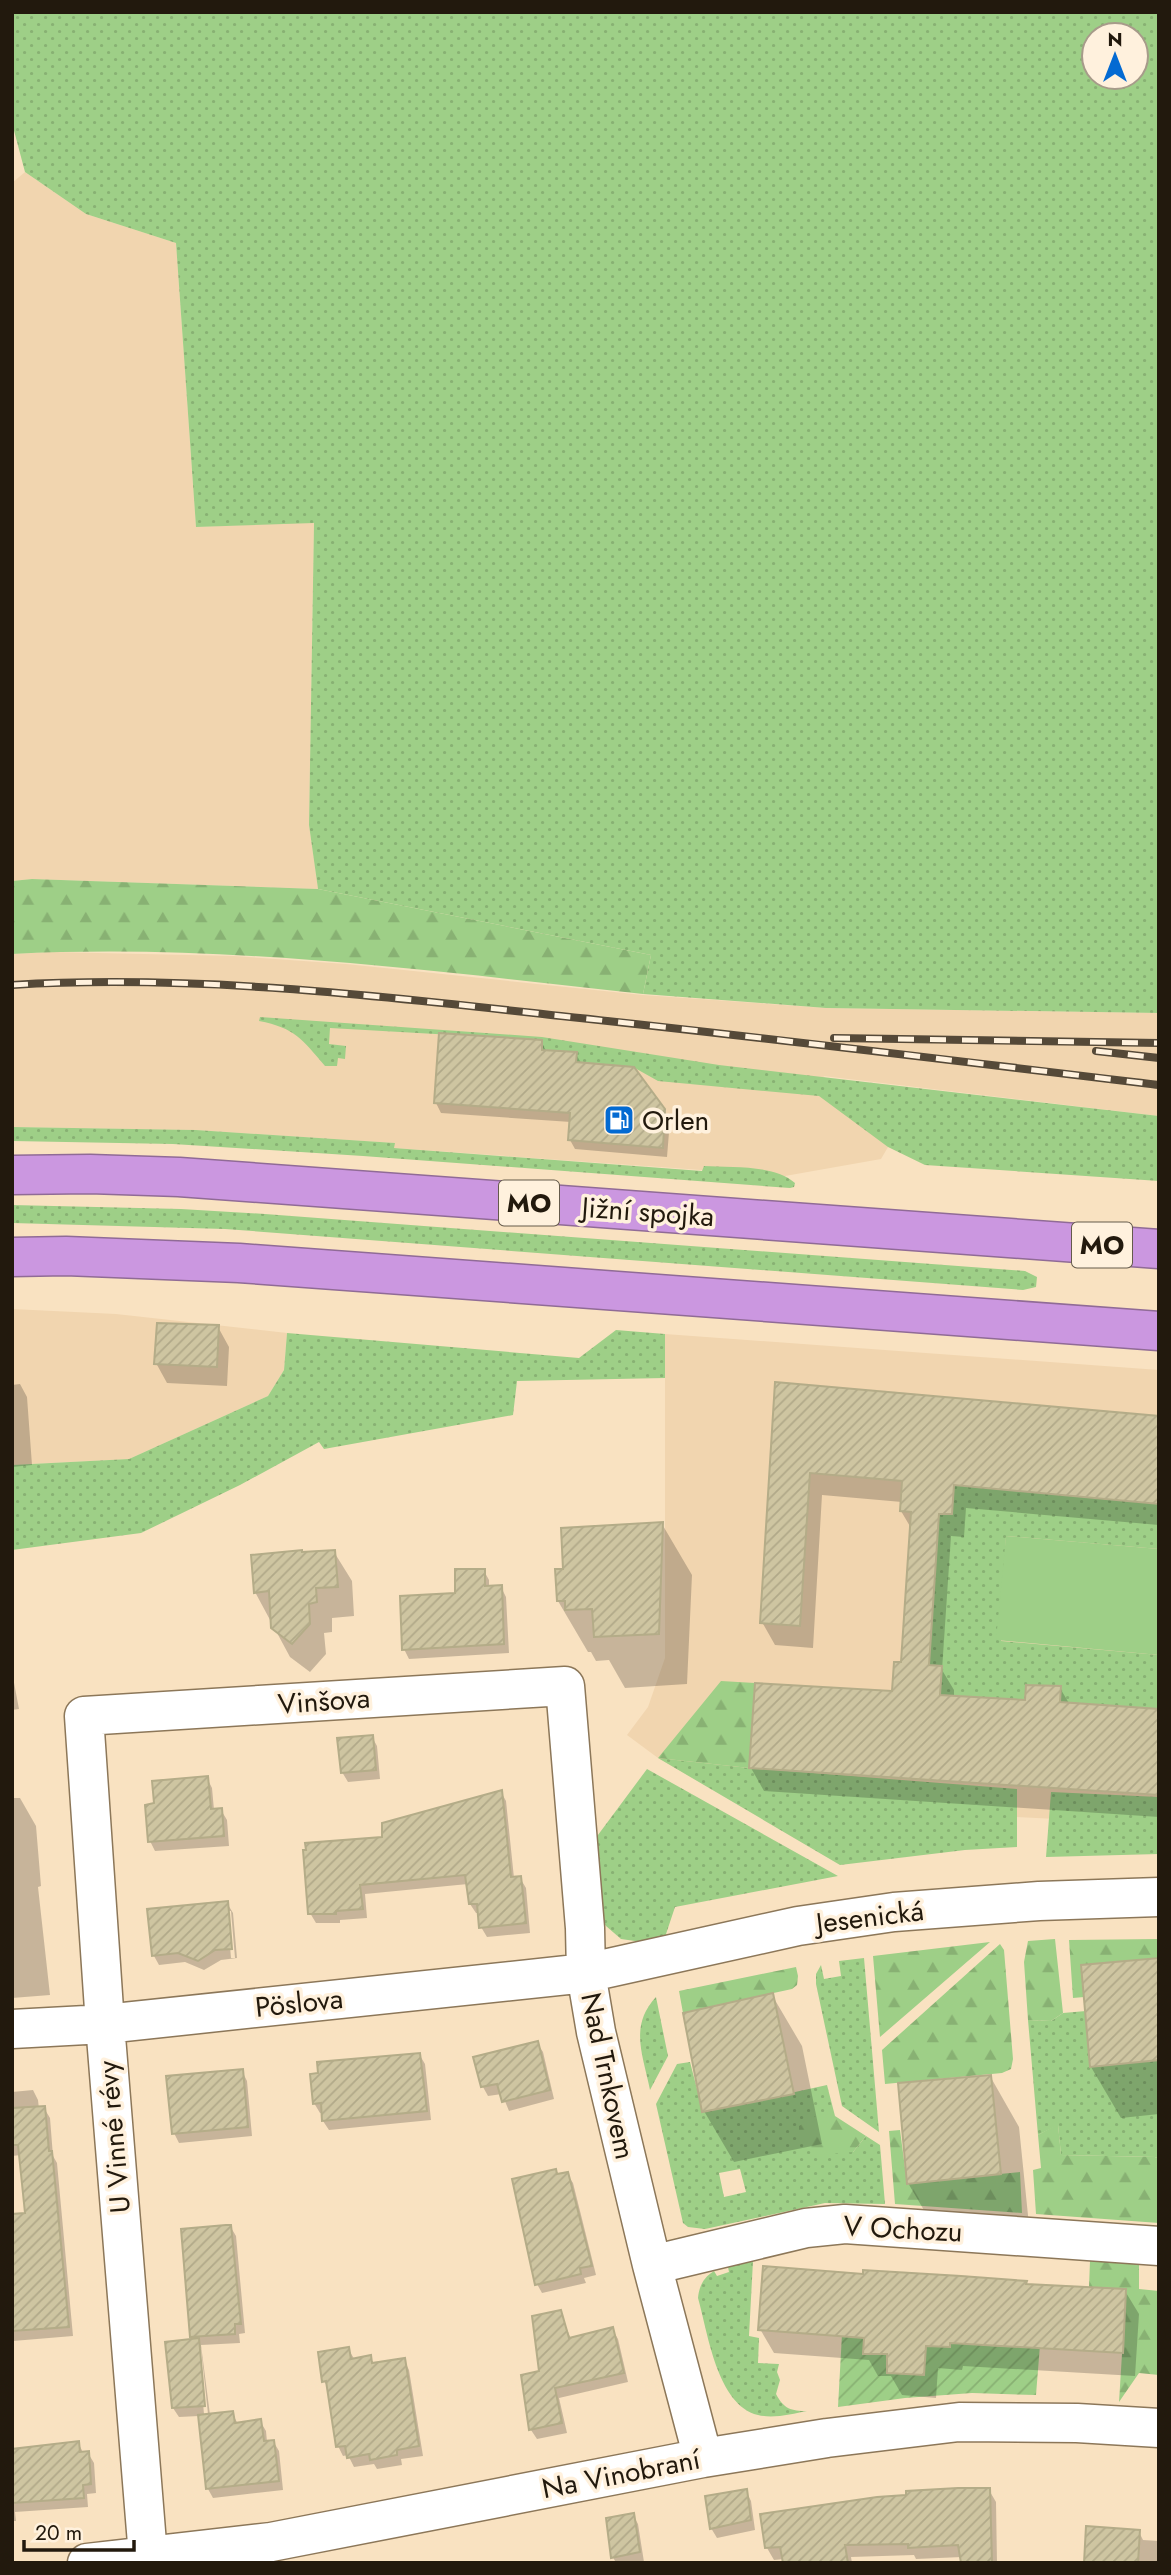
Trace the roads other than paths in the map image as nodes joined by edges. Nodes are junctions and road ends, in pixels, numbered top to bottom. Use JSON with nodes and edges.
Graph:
{"nodes":[{"id":1,"x":12,"y":1175,"type":"edge"},
{"id":2,"x":1159,"y":1249,"type":"edge"},
{"id":3,"x":12,"y":1257,"type":"edge"},
{"id":4,"x":1159,"y":1331,"type":"edge"},
{"id":5,"x":565,"y":1686,"type":"joint"},
{"id":6,"x":84,"y":1716,"type":"joint"},
{"id":7,"x":1159,"y":1897,"type":"edge"},
{"id":8,"x":586,"y":1973,"type":"junction"},
{"id":9,"x":105,"y":2024,"type":"junction"},
{"id":10,"x":12,"y":2029,"type":"edge"},
{"id":11,"x":1159,"y":2246,"type":"edge"},
{"id":12,"x":652,"y":2265,"type":"junction"},
{"id":13,"x":1159,"y":2428,"type":"edge"},
{"id":14,"x":703,"y":2458,"type":"junction"},
{"id":15,"x":271,"y":2542,"type":"junction"},
{"id":16,"x":148,"y":2556,"type":"junction"},
{"id":17,"x":88,"y":2563,"type":"edge"},
{"id":18,"x":308,"y":2563,"type":"edge"}],
"edges":[{"from":1,"to":2,"type":"highway","name":"Jižní spojka","number":"MO"},
{"from":3,"to":4,"type":"highway"},
{"from":5,"to":6,"type":"street","name":"Vinšova"},
{"from":5,"to":8,"type":"street","name":"Nad Trnkovem"},
{"from":6,"to":9,"type":"street","name":"U Vinné révy"},
{"from":7,"to":8,"type":"street","name":"Jesenická"},
{"from":8,"to":9,"type":"street","name":"Pöslova"},
{"from":8,"to":12,"type":"street","name":"Nad Trnkovem"},
{"from":9,"to":10,"type":"street","name":"Pöslova"},
{"from":9,"to":16,"type":"street","name":"U Vinné révy"},
{"from":11,"to":12,"type":"street","name":"V Ochozu"},
{"from":12,"to":14,"type":"street","name":"Nad Trnkovem"},
{"from":13,"to":14,"type":"street","name":"Na Vinobraní"},
{"from":14,"to":15,"type":"street","name":"Na Vinobraní"},
{"from":15,"to":16,"type":"street","name":"Na Vinobraní"},
{"from":15,"to":18,"type":"street"},
{"from":16,"to":17,"type":"street","name":"Na Vinobraní"}]}
